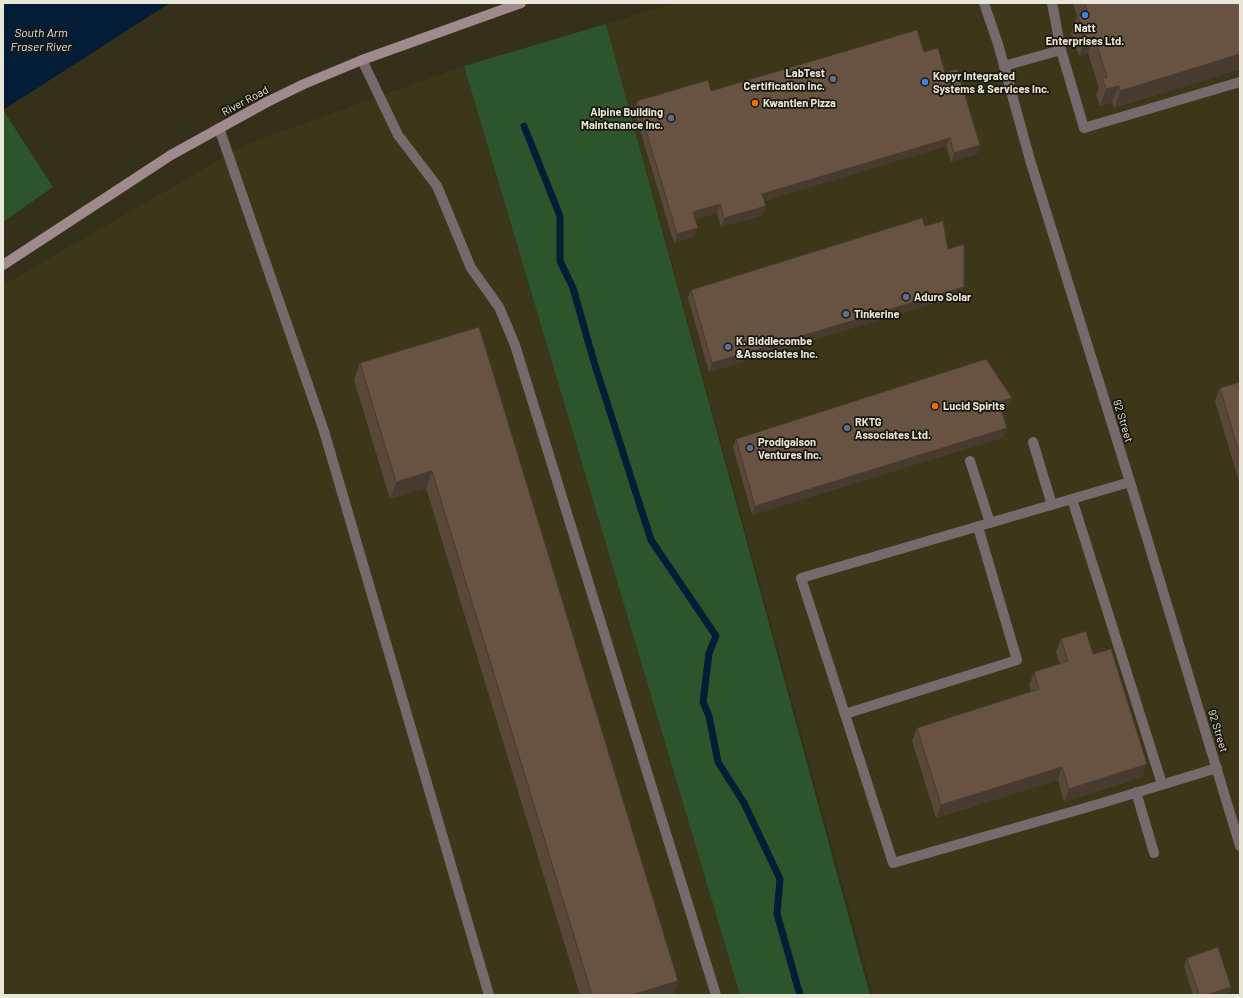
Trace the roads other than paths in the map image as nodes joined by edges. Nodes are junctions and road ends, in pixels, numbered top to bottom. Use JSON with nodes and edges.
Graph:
{"nodes":[{"id":1,"x":521,"y":3,"type":"edge"},
{"id":2,"x":984,"y":3,"type":"edge"},
{"id":3,"x":1052,"y":3,"type":"edge"},
{"id":4,"x":1061,"y":50,"type":"junction"},
{"id":5,"x":362,"y":60,"type":"junction"},
{"id":6,"x":1004,"y":66,"type":"junction"},
{"id":7,"x":1240,"y":82,"type":"edge"},
{"id":8,"x":219,"y":128,"type":"junction"},
{"id":9,"x":3,"y":265,"type":"edge"},
{"id":10,"x":1033,"y":442,"type":"dead end"},
{"id":11,"x":970,"y":461,"type":"dead end"},
{"id":12,"x":1130,"y":482,"type":"junction"},
{"id":13,"x":1072,"y":499,"type":"junction"},
{"id":14,"x":1052,"y":505,"type":"junction"},
{"id":15,"x":990,"y":523,"type":"junction"},
{"id":16,"x":978,"y":526,"type":"junction"},
{"id":17,"x":845,"y":714,"type":"junction"},
{"id":18,"x":1217,"y":768,"type":"junction"},
{"id":19,"x":1162,"y":784,"type":"junction"},
{"id":20,"x":1136,"y":792,"type":"junction"},
{"id":21,"x":1240,"y":846,"type":"edge"},
{"id":22,"x":1154,"y":853,"type":"dead end"},
{"id":23,"x":489,"y":995,"type":"edge"},
{"id":24,"x":716,"y":995,"type":"edge"}],
"edges":[{"from":1,"to":5,"type":"main road","name":"River Road"},
{"from":2,"to":6,"type":"street","name":"92 Street"},
{"from":3,"to":4,"type":"street"},
{"from":4,"to":6,"type":"street"},
{"from":4,"to":7,"type":"street"},
{"from":5,"to":8,"type":"main road","name":"River Road"},
{"from":5,"to":24,"type":"street"},
{"from":6,"to":12,"type":"street","name":"92 Street"},
{"from":8,"to":9,"type":"main road","name":"River Road"},
{"from":8,"to":23,"type":"street"},
{"from":10,"to":14,"type":"street"},
{"from":11,"to":15,"type":"street"},
{"from":12,"to":13,"type":"street"},
{"from":12,"to":18,"type":"street","name":"92 Street"},
{"from":13,"to":14,"type":"street"},
{"from":13,"to":19,"type":"street"},
{"from":14,"to":15,"type":"street"},
{"from":15,"to":16,"type":"street"},
{"from":16,"to":17,"type":"street"},
{"from":16,"to":17,"type":"street"},
{"from":17,"to":20,"type":"street"},
{"from":18,"to":19,"type":"street"},
{"from":18,"to":21,"type":"street","name":"92 Street"},
{"from":19,"to":20,"type":"street"},
{"from":20,"to":22,"type":"street"}]}
